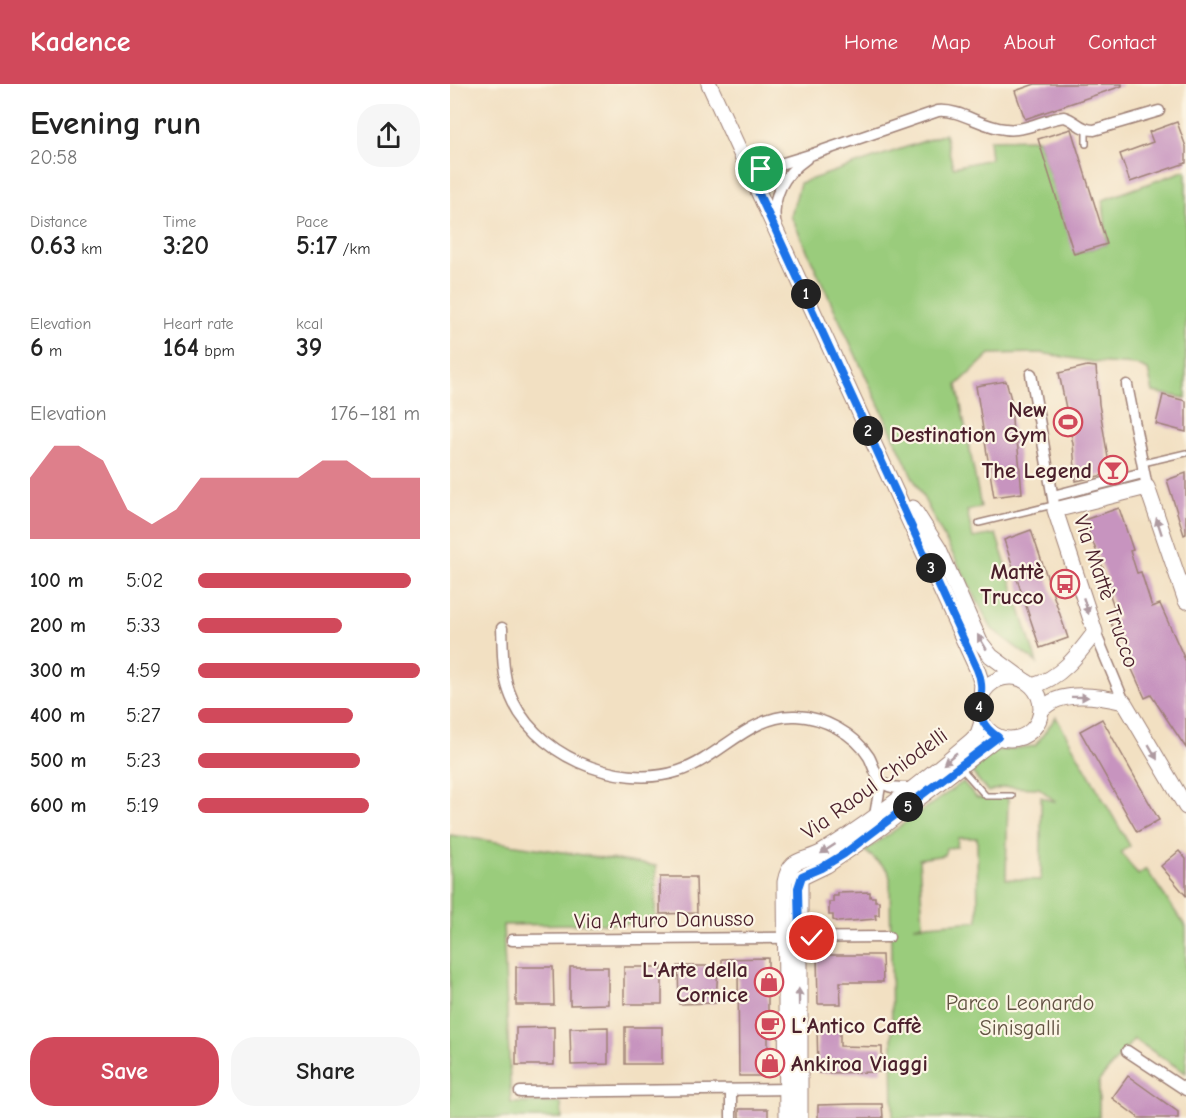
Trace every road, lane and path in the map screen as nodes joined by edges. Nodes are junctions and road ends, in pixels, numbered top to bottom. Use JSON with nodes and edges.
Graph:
{"nodes":[{"id":1,"x":709,"y":84,"type":"edge"},
{"id":2,"x":1159,"y":111,"type":"dead end"},
{"id":3,"x":1086,"y":130,"type":"junction"},
{"id":4,"x":1086,"y":144,"type":"dead end"},
{"id":5,"x":813,"y":154,"type":"junction"},
{"id":6,"x":779,"y":164,"type":"junction"},
{"id":7,"x":748,"y":170,"type":"junction"},
{"id":8,"x":780,"y":185,"type":"junction"},
{"id":9,"x":758,"y":192,"type":"junction"},
{"id":10,"x":776,"y":229,"type":"junction"},
{"id":11,"x":1031,"y":374,"type":"dead end"},
{"id":12,"x":1127,"y":385,"type":"dead end"},
{"id":13,"x":1186,"y":453,"type":"edge"},
{"id":14,"x":881,"y":458,"type":"junction"},
{"id":15,"x":1144,"y":474,"type":"junction"},
{"id":16,"x":1054,"y":504,"type":"junction"},
{"id":17,"x":979,"y":523,"type":"dead end"},
{"id":18,"x":1186,"y":601,"type":"edge"},
{"id":19,"x":502,"y":628,"type":"dead end"},
{"id":20,"x":1095,"y":632,"type":"junction"},
{"id":21,"x":1028,"y":683,"type":"junction"},
{"id":22,"x":981,"y":697,"type":"junction"},
{"id":23,"x":1124,"y":702,"type":"junction"},
{"id":24,"x":1041,"y":711,"type":"junction"},
{"id":25,"x":982,"y":722,"type":"junction"},
{"id":26,"x":998,"y":737,"type":"junction"},
{"id":27,"x":960,"y":767,"type":"junction"},
{"id":28,"x":881,"y":781,"type":"junction"},
{"id":29,"x":911,"y":789,"type":"junction"},
{"id":30,"x":1012,"y":796,"type":"dead end"},
{"id":31,"x":1186,"y":807,"type":"edge"},
{"id":32,"x":875,"y":815,"type":"junction"},
{"id":33,"x":792,"y":937,"type":"junction"},
{"id":34,"x":889,"y":937,"type":"dead end"},
{"id":35,"x":512,"y":940,"type":"dead end"},
{"id":36,"x":1127,"y":1051,"type":"dead end"},
{"id":37,"x":794,"y":1089,"type":"junction"},
{"id":38,"x":730,"y":1090,"type":"junction"},
{"id":39,"x":1186,"y":1090,"type":"edge"},
{"id":40,"x":520,"y":1092,"type":"dead end"},
{"id":41,"x":731,"y":1118,"type":"edge"},
{"id":42,"x":787,"y":1118,"type":"edge"},
{"id":43,"x":801,"y":1118,"type":"edge"}],
"edges":[{"from":1,"to":7,"type":"main road"},
{"from":2,"to":3,"type":"street"},
{"from":3,"to":4,"type":"lane"},
{"from":3,"to":5,"type":"street"},
{"from":5,"to":6,"type":"street"},
{"from":5,"to":8,"type":"street"},
{"from":6,"to":7,"type":"street"},
{"from":6,"to":9,"type":"street"},
{"from":7,"to":9,"type":"main road"},
{"from":8,"to":9,"type":"street"},
{"from":8,"to":10,"type":"street"},
{"from":9,"to":10,"type":"main road"},
{"from":10,"to":14,"type":"main road"},
{"from":11,"to":16,"type":"street","name":"Via Mattè Trucco"},
{"from":12,"to":15,"type":"street"},
{"from":13,"to":15,"type":"lane"},
{"from":21,"to":14,"type":"main road","one_way":true},
{"from":14,"to":22,"type":"main road"},
{"from":15,"to":16,"type":"main road"},
{"from":18,"to":15,"type":"main road","one_way":true},
{"from":16,"to":17,"type":"lane"},
{"from":16,"to":20,"type":"main road","name":"Via Mattè Trucco","one_way":true},
{"from":19,"to":28,"type":"street"},
{"from":20,"to":21,"type":"main road"},
{"from":20,"to":23,"type":"street","name":"Via Mattè Trucco"},
{"from":21,"to":22,"type":"main road"},
{"from":21,"to":24,"type":"main road"},
{"from":22,"to":25,"type":"main road"},
{"from":24,"to":23,"type":"main road","one_way":true},
{"from":23,"to":31,"type":"main road","name":"Via Mattè Trucco","one_way":true},
{"from":24,"to":26,"type":"main road"},
{"from":25,"to":26,"type":"main road"},
{"from":25,"to":29,"type":"main road","name":"Via Raoul Chiodelli","one_way":true},
{"from":26,"to":27,"type":"main road","name":"Via Raoul Chiodelli"},
{"from":27,"to":30,"type":"lane"},
{"from":27,"to":33,"type":"main road","name":"Via Raoul Chiodelli"},
{"from":28,"to":29,"type":"street"},
{"from":28,"to":32,"type":"street"},
{"from":29,"to":32,"type":"main road","name":"Via Raoul Chiodelli"},
{"from":32,"to":33,"type":"main road","name":"Via Raoul Chiodelli","one_way":true},
{"from":33,"to":34,"type":"street","name":"Via Arturo Danusso"},
{"from":33,"to":35,"type":"street","name":"Via Arturo Danusso"},
{"from":33,"to":37,"type":"main road","name":"Via Raoul Chiodelli"},
{"from":36,"to":39,"type":"street"},
{"from":37,"to":38,"type":"street"},
{"from":37,"to":42,"type":"main road","name":"Via Raoul Chiodelli"},
{"from":37,"to":43,"type":"main road","name":"Via Raoul Chiodelli"},
{"from":38,"to":40,"type":"street"},
{"from":38,"to":41,"type":"street"}]}
